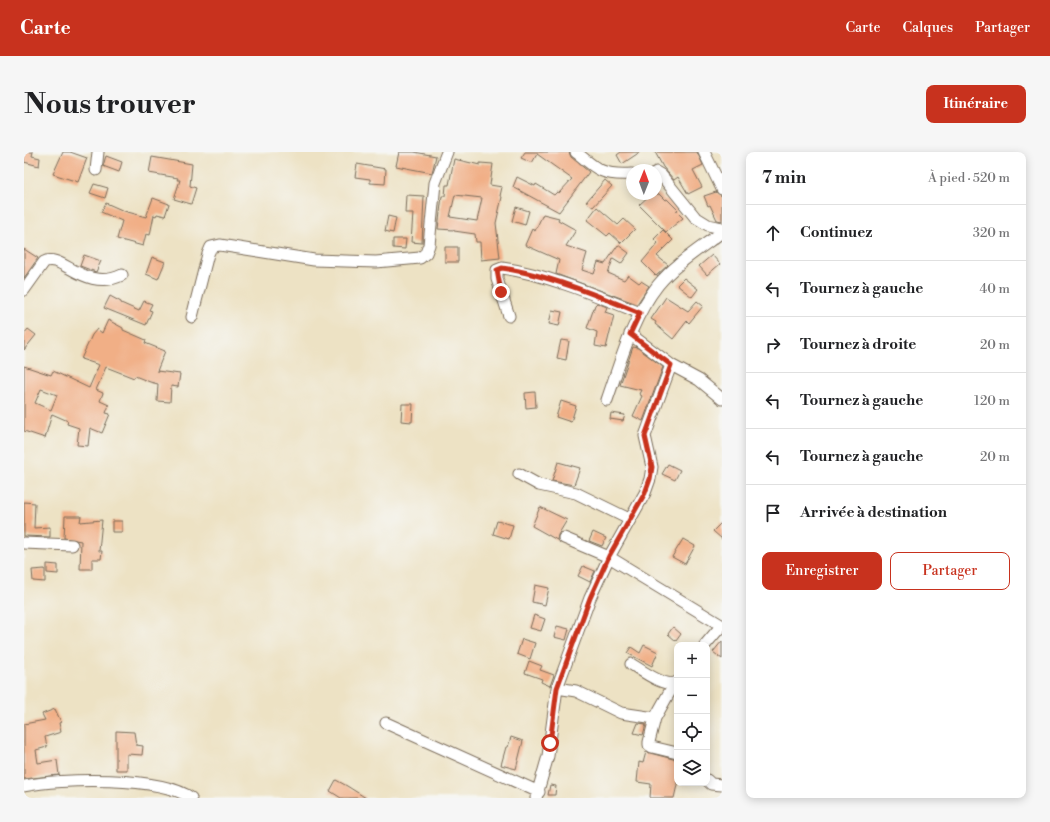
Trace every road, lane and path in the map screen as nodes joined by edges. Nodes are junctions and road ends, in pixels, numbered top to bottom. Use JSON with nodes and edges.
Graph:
{"nodes":[{"id":1,"x":98,"y":152,"type":"edge"},
{"id":2,"x":447,"y":152,"type":"edge"},
{"id":3,"x":576,"y":152,"type":"edge"},
{"id":4,"x":704,"y":152,"type":"edge"},
{"id":5,"x":96,"y":170,"type":"dead end"},
{"id":6,"x":626,"y":174,"type":"edge"},
{"id":7,"x":662,"y":176,"type":"edge"},
{"id":8,"x":722,"y":189,"type":"edge"},
{"id":9,"x":722,"y":228,"type":"edge"},
{"id":10,"x":722,"y":232,"type":"edge"},
{"id":11,"x":122,"y":275,"type":"dead end"},
{"id":12,"x":24,"y":290,"type":"edge"},
{"id":13,"x":640,"y":313,"type":"junction"},
{"id":14,"x":509,"y":316,"type":"dead end"},
{"id":15,"x":192,"y":317,"type":"dead end"},
{"id":16,"x":630,"y":334,"type":"junction"},
{"id":17,"x":671,"y":365,"type":"junction"},
{"id":18,"x":722,"y":398,"type":"edge"},
{"id":19,"x":607,"y":400,"type":"dead end"},
{"id":20,"x":519,"y":474,"type":"dead end"},
{"id":21,"x":629,"y":520,"type":"junction"},
{"id":22,"x":564,"y":538,"type":"dead end"},
{"id":23,"x":24,"y":542,"type":"edge"},
{"id":24,"x":72,"y":545,"type":"dead end"},
{"id":25,"x":609,"y":556,"type":"junction"},
{"id":26,"x":722,"y":625,"type":"edge"},
{"id":27,"x":708,"y":642,"type":"edge"},
{"id":28,"x":631,"y":664,"type":"dead end"},
{"id":29,"x":674,"y":683,"type":"edge"},
{"id":30,"x":674,"y":685,"type":"edge"},
{"id":31,"x":557,"y":688,"type":"junction"},
{"id":32,"x":655,"y":718,"type":"junction"},
{"id":33,"x":386,"y":723,"type":"dead end"},
{"id":34,"x":674,"y":752,"type":"edge"},
{"id":35,"x":710,"y":783,"type":"edge"},
{"id":36,"x":722,"y":785,"type":"edge"},
{"id":37,"x":24,"y":786,"type":"edge"},
{"id":38,"x":537,"y":795,"type":"edge"},
{"id":39,"x":191,"y":798,"type":"edge"}],
"edges":[{"from":1,"to":5,"type":"street"},
{"from":2,"to":15,"type":"street"},
{"from":3,"to":6,"type":"street"},
{"from":4,"to":8,"type":"street"},
{"from":7,"to":9,"type":"street"},
{"from":10,"to":13,"type":"street"},
{"from":11,"to":12,"type":"street"},
{"from":13,"to":14,"type":"street"},
{"from":13,"to":16,"type":"street"},
{"from":16,"to":17,"type":"street"},
{"from":16,"to":19,"type":"street"},
{"from":17,"to":18,"type":"street"},
{"from":17,"to":21,"type":"street"},
{"from":20,"to":21,"type":"street"},
{"from":21,"to":25,"type":"street"},
{"from":22,"to":25,"type":"street"},
{"from":23,"to":24,"type":"street"},
{"from":25,"to":26,"type":"street"},
{"from":25,"to":31,"type":"street"},
{"from":26,"to":27,"type":"street"},
{"from":28,"to":29,"type":"street"},
{"from":30,"to":32,"type":"street"},
{"from":31,"to":32,"type":"street"},
{"from":31,"to":38,"type":"street"},
{"from":32,"to":34,"type":"street"},
{"from":33,"to":38,"type":"street"},
{"from":35,"to":36,"type":"street"},
{"from":37,"to":39,"type":"street"}]}
